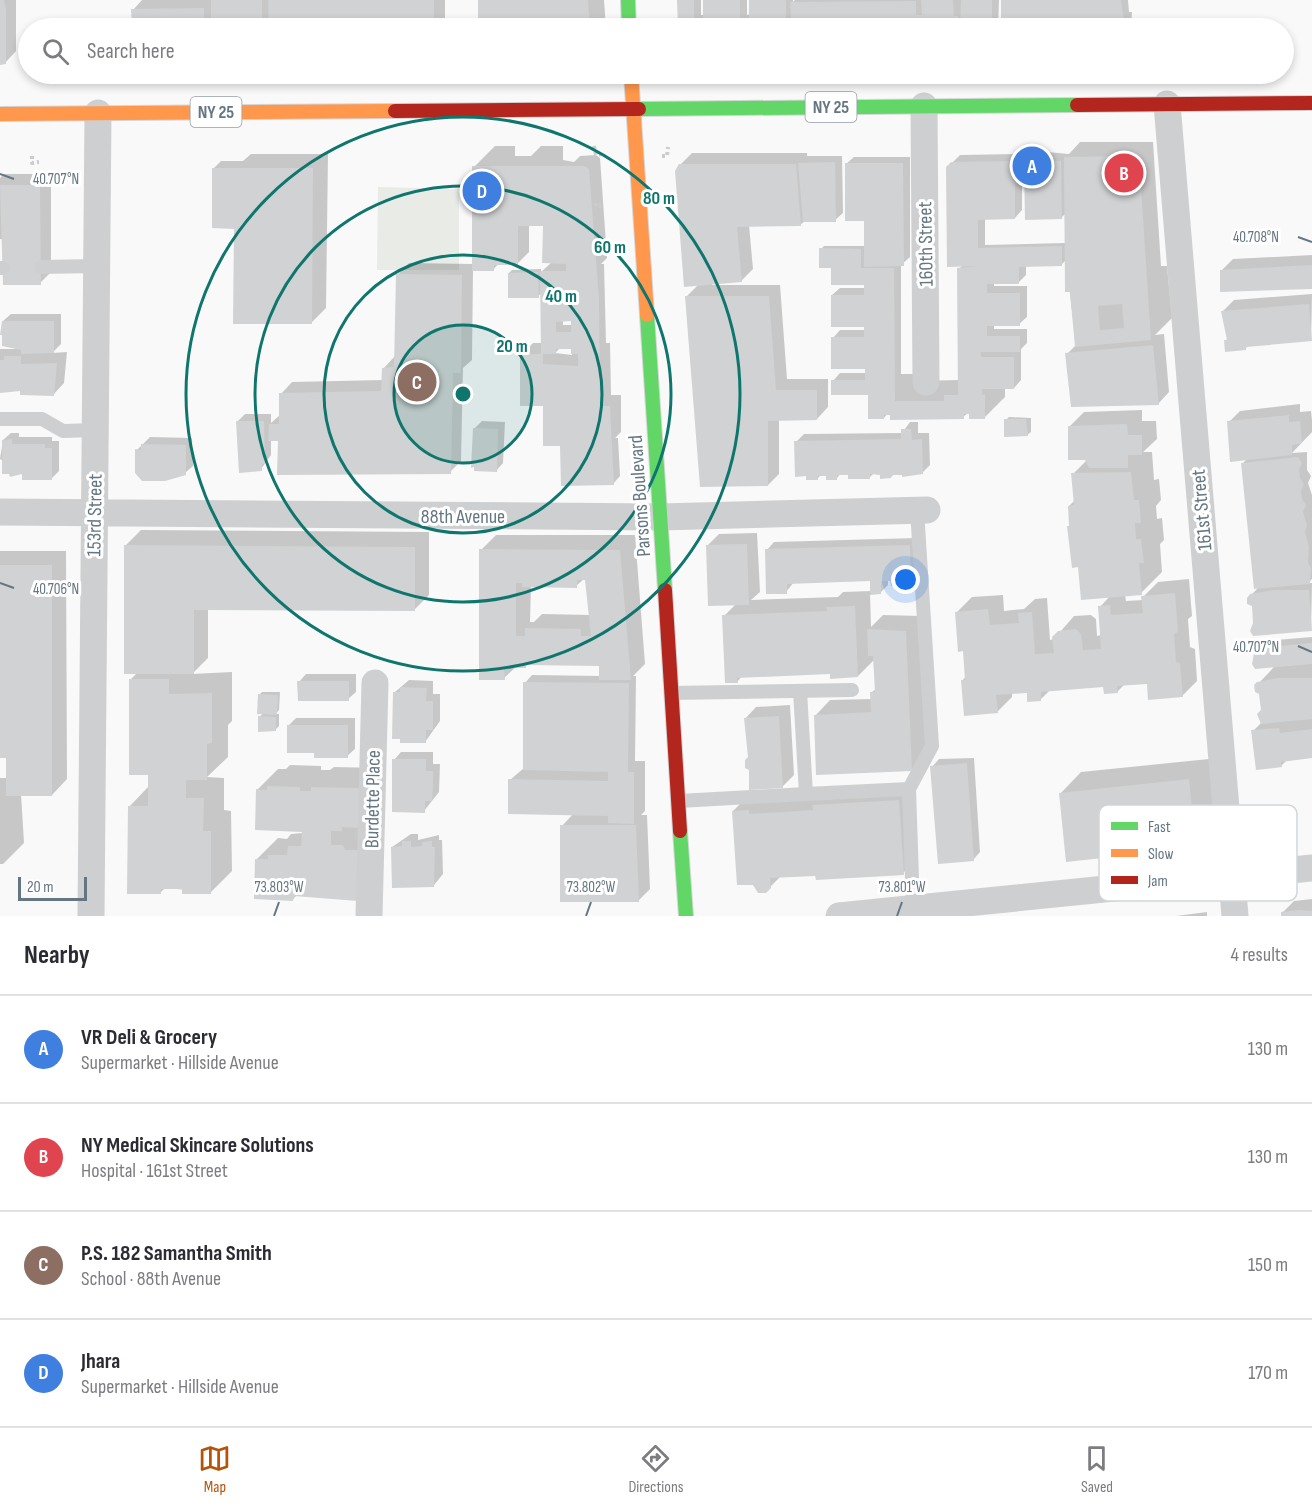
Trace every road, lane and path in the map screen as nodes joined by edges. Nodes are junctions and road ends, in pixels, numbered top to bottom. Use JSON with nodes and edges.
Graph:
{"nodes":[{"id":1,"x":628,"y":0,"type":"edge"},
{"id":2,"x":629,"y":18,"type":"edge"},
{"id":3,"x":632,"y":84,"type":"edge"},
{"id":4,"x":1312,"y":103,"type":"edge"},
{"id":5,"x":1167,"y":104,"type":"junction"},
{"id":6,"x":924,"y":106,"type":"junction"},
{"id":7,"x":633,"y":108,"type":"junction"},
{"id":8,"x":98,"y":113,"type":"junction"},
{"id":9,"x":0,"y":114,"type":"edge"},
{"id":10,"x":594,"y":146,"type":"dead end"},
{"id":11,"x":668,"y":147,"type":"dead end"},
{"id":12,"x":601,"y":154,"type":"dead end"},
{"id":13,"x":32,"y":156,"type":"dead end"},
{"id":14,"x":667,"y":156,"type":"dead end"},
{"id":15,"x":39,"y":162,"type":"dead end"},
{"id":16,"x":596,"y":203,"type":"dead end"},
{"id":17,"x":600,"y":206,"type":"dead end"},
{"id":18,"x":96,"y":266,"type":"junction"},
{"id":19,"x":40,"y":267,"type":"dead end"},
{"id":20,"x":926,"y":382,"type":"dead end"},
{"id":21,"x":0,"y":419,"type":"edge"},
{"id":22,"x":95,"y":430,"type":"junction"},
{"id":23,"x":922,"y":510,"type":"joint"},
{"id":24,"x":0,"y":512,"type":"edge"},
{"id":25,"x":94,"y":513,"type":"junction"},
{"id":26,"x":660,"y":517,"type":"junction"},
{"id":27,"x":375,"y":683,"type":"dead end"},
{"id":28,"x":852,"y":690,"type":"dead end"},
{"id":29,"x":800,"y":691,"type":"junction"},
{"id":30,"x":671,"y":693,"type":"junction"},
{"id":31,"x":909,"y":789,"type":"junction"},
{"id":32,"x":806,"y":794,"type":"junction"},
{"id":33,"x":678,"y":801,"type":"junction"},
{"id":34,"x":1226,"y":805,"type":"edge"},
{"id":35,"x":1312,"y":868,"type":"edge"},
{"id":36,"x":1297,"y":870,"type":"edge"},
{"id":37,"x":1099,"y":889,"type":"edge"},
{"id":38,"x":1234,"y":901,"type":"edge"},
{"id":39,"x":913,"y":908,"type":"junction"},
{"id":40,"x":91,"y":916,"type":"edge"},
{"id":41,"x":369,"y":916,"type":"edge"},
{"id":42,"x":686,"y":916,"type":"edge"},
{"id":43,"x":839,"y":916,"type":"edge"},
{"id":44,"x":1235,"y":916,"type":"edge"}],
"edges":[{"from":1,"to":2,"type":"main road"},
{"from":3,"to":7,"type":"main road","name":"Parsons Boulevard"},
{"from":4,"to":5,"type":"main road","number":"NY 25"},
{"from":5,"to":6,"type":"main road","number":"NY 25"},
{"from":5,"to":34,"type":"street","name":"161st Street"},
{"from":6,"to":7,"type":"main road","number":"NY 25"},
{"from":6,"to":20,"type":"street","name":"160th Street"},
{"from":7,"to":8,"type":"main road","number":"NY 25"},
{"from":7,"to":26,"type":"main road","name":"Parsons Boulevard"},
{"from":8,"to":9,"type":"main road","number":"NY 25"},
{"from":8,"to":18,"type":"street","name":"153rd Street"},
{"from":10,"to":12,"type":"path"},
{"from":11,"to":14,"type":"path"},
{"from":13,"to":15,"type":"path"},
{"from":16,"to":17,"type":"path"},
{"from":18,"to":19,"type":"lane"},
{"from":18,"to":22,"type":"street","name":"153rd Street"},
{"from":21,"to":22,"type":"lane"},
{"from":22,"to":25,"type":"street","name":"153rd Street"},
{"from":23,"to":26,"type":"street","name":"88th Avenue"},
{"from":23,"to":31,"type":"lane"},
{"from":24,"to":25,"type":"street","name":"88th Avenue"},
{"from":25,"to":26,"type":"street","name":"88th Avenue"},
{"from":25,"to":40,"type":"street","name":"153rd Street"},
{"from":26,"to":30,"type":"main road","name":"Parsons Boulevard"},
{"from":27,"to":41,"type":"street","name":"Burdette Place"},
{"from":28,"to":29,"type":"lane"},
{"from":29,"to":30,"type":"lane"},
{"from":29,"to":32,"type":"lane"},
{"from":30,"to":33,"type":"main road","name":"Parsons Boulevard"},
{"from":31,"to":32,"type":"lane"},
{"from":31,"to":39,"type":"lane"},
{"from":32,"to":33,"type":"lane"},
{"from":33,"to":42,"type":"main road","name":"Parsons Boulevard"},
{"from":35,"to":36,"type":"street"},
{"from":37,"to":39,"type":"street"},
{"from":38,"to":44,"type":"street","name":"161st Street"},
{"from":39,"to":43,"type":"street"}]}
